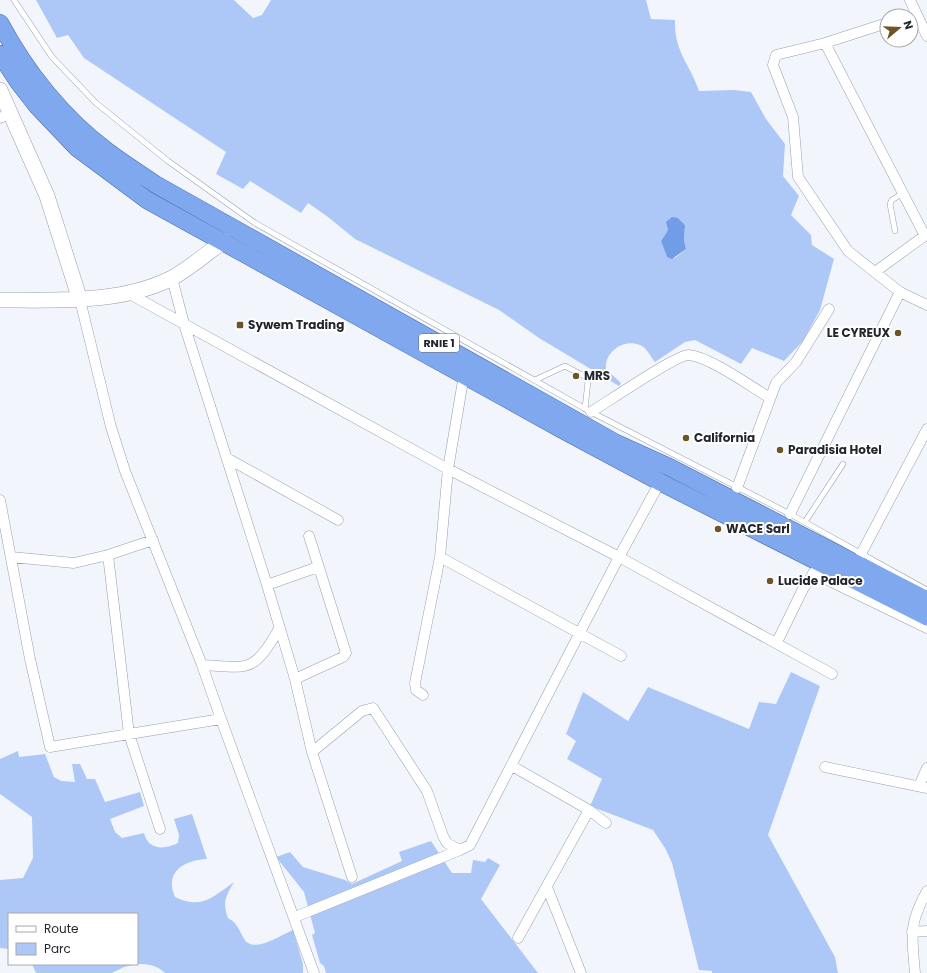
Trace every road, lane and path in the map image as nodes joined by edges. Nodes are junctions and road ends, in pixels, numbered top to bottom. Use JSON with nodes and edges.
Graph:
{"nodes":[{"id":1,"x":14,"y":0,"type":"edge"},
{"id":2,"x":910,"y":0,"type":"edge"},
{"id":3,"x":0,"y":23,"type":"edge"},
{"id":4,"x":879,"y":26,"type":"edge"},
{"id":5,"x":927,"y":36,"type":"edge"},
{"id":6,"x":825,"y":43,"type":"junction"},
{"id":7,"x":0,"y":54,"type":"edge"},
{"id":8,"x":0,"y":90,"type":"edge"},
{"id":9,"x":5,"y":115,"type":"edge"},
{"id":10,"x":903,"y":193,"type":"junction"},
{"id":11,"x":895,"y":230,"type":"dead end"},
{"id":12,"x":926,"y":235,"type":"edge"},
{"id":13,"x":224,"y":241,"type":"junction"},
{"id":14,"x":875,"y":272,"type":"junction"},
{"id":15,"x":172,"y":278,"type":"junction"},
{"id":16,"x":126,"y":292,"type":"junction"},
{"id":17,"x":900,"y":292,"type":"junction"},
{"id":18,"x":0,"y":300,"type":"edge"},
{"id":19,"x":80,"y":300,"type":"junction"},
{"id":20,"x":927,"y":305,"type":"edge"},
{"id":21,"x":829,"y":309,"type":"dead end"},
{"id":22,"x":184,"y":324,"type":"junction"},
{"id":23,"x":464,"y":375,"type":"junction"},
{"id":24,"x":535,"y":380,"type":"junction"},
{"id":25,"x":770,"y":398,"type":"junction"},
{"id":26,"x":588,"y":410,"type":"junction"},
{"id":27,"x":927,"y":429,"type":"edge"},
{"id":28,"x":227,"y":458,"type":"junction"},
{"id":29,"x":843,"y":464,"type":"dead end"},
{"id":30,"x":448,"y":469,"type":"junction"},
{"id":31,"x":660,"y":482,"type":"junction"},
{"id":32,"x":737,"y":488,"type":"junction"},
{"id":33,"x":0,"y":502,"type":"edge"},
{"id":34,"x":790,"y":514,"type":"junction"},
{"id":35,"x":338,"y":520,"type":"dead end"},
{"id":36,"x":805,"y":522,"type":"junction"},
{"id":37,"x":309,"y":536,"type":"dead end"},
{"id":38,"x":153,"y":540,"type":"junction"},
{"id":39,"x":861,"y":554,"type":"junction"},
{"id":40,"x":108,"y":555,"type":"junction"},
{"id":41,"x":11,"y":557,"type":"junction"},
{"id":42,"x":440,"y":557,"type":"junction"},
{"id":43,"x":619,"y":557,"type":"junction"},
{"id":44,"x":318,"y":567,"type":"junction"},
{"id":45,"x":817,"y":568,"type":"junction"},
{"id":46,"x":267,"y":585,"type":"junction"},
{"id":47,"x":927,"y":590,"type":"edge"},
{"id":48,"x":927,"y":600,"type":"edge"},
{"id":49,"x":926,"y":621,"type":"edge"},
{"id":50,"x":279,"y":629,"type":"junction"},
{"id":51,"x":581,"y":633,"type":"junction"},
{"id":52,"x":777,"y":642,"type":"junction"},
{"id":53,"x":621,"y":656,"type":"dead end"},
{"id":54,"x":202,"y":664,"type":"junction"},
{"id":55,"x":832,"y":674,"type":"dead end"},
{"id":56,"x":295,"y":680,"type":"junction"},
{"id":57,"x":423,"y":695,"type":"dead end"},
{"id":58,"x":220,"y":719,"type":"junction"},
{"id":59,"x":129,"y":734,"type":"junction"},
{"id":60,"x":312,"y":752,"type":"junction"},
{"id":61,"x":512,"y":766,"type":"junction"},
{"id":62,"x":825,"y":767,"type":"dead end"},
{"id":63,"x":927,"y":768,"type":"edge"},
{"id":64,"x":923,"y":787,"type":"edge"},
{"id":65,"x":589,"y":810,"type":"junction"},
{"id":66,"x":606,"y":823,"type":"dead end"},
{"id":67,"x":160,"y":829,"type":"dead end"},
{"id":68,"x":460,"y":850,"type":"junction"},
{"id":69,"x":352,"y":877,"type":"dead end"},
{"id":70,"x":546,"y":887,"type":"junction"},
{"id":71,"x":927,"y":891,"type":"edge"},
{"id":72,"x":295,"y":918,"type":"junction"},
{"id":73,"x":927,"y":931,"type":"edge"},
{"id":74,"x":912,"y":932,"type":"junction"},
{"id":75,"x":518,"y":938,"type":"dead end"},
{"id":76,"x":314,"y":973,"type":"edge"},
{"id":77,"x":581,"y":973,"type":"edge"},
{"id":78,"x":915,"y":973,"type":"edge"}],
"edges":[{"from":1,"to":24,"type":"lane"},
{"from":2,"to":5,"type":"street"},
{"from":3,"to":48,"type":"highway","number":"RNIE 1"},
{"from":4,"to":6,"type":"street"},
{"from":6,"to":10,"type":"street"},
{"from":6,"to":14,"type":"street"},
{"from":7,"to":13,"type":"highway","number":"RNIE 1"},
{"from":8,"to":9,"type":"main road"},
{"from":9,"to":19,"type":"main road"},
{"from":10,"to":11,"type":"lane"},
{"from":10,"to":12,"type":"street"},
{"from":12,"to":14,"type":"street"},
{"from":13,"to":15,"type":"main road"},
{"from":13,"to":23,"type":"highway","number":"RNIE 1"},
{"from":14,"to":17,"type":"street"},
{"from":15,"to":16,"type":"main road"},
{"from":15,"to":22,"type":"street"},
{"from":16,"to":19,"type":"main road"},
{"from":16,"to":22,"type":"street"},
{"from":17,"to":20,"type":"street"},
{"from":17,"to":34,"type":"street"},
{"from":18,"to":19,"type":"main road"},
{"from":19,"to":38,"type":"street"},
{"from":21,"to":25,"type":"street"},
{"from":22,"to":28,"type":"street"},
{"from":22,"to":30,"type":"street"},
{"from":23,"to":30,"type":"street"},
{"from":23,"to":31,"type":"highway","number":"RNIE 1"},
{"from":24,"to":26,"type":"lane"},
{"from":24,"to":26,"type":"lane"},
{"from":25,"to":26,"type":"street"},
{"from":25,"to":32,"type":"street"},
{"from":26,"to":32,"type":"lane"},
{"from":27,"to":39,"type":"street"},
{"from":28,"to":35,"type":"street"},
{"from":28,"to":46,"type":"street"},
{"from":29,"to":36,"type":"lane"},
{"from":30,"to":42,"type":"street"},
{"from":30,"to":43,"type":"street"},
{"from":31,"to":43,"type":"street"},
{"from":31,"to":45,"type":"highway","number":"RNIE 1"},
{"from":32,"to":34,"type":"lane"},
{"from":33,"to":41,"type":"street"},
{"from":34,"to":36,"type":"lane"},
{"from":36,"to":39,"type":"lane"},
{"from":37,"to":44,"type":"street"},
{"from":38,"to":40,"type":"street"},
{"from":38,"to":54,"type":"street"},
{"from":39,"to":47,"type":"lane"},
{"from":40,"to":41,"type":"street"},
{"from":40,"to":59,"type":"street"},
{"from":41,"to":59,"type":"street"},
{"from":42,"to":51,"type":"street"},
{"from":42,"to":57,"type":"street"},
{"from":43,"to":51,"type":"street"},
{"from":43,"to":52,"type":"street"},
{"from":44,"to":46,"type":"street"},
{"from":44,"to":56,"type":"street"},
{"from":45,"to":49,"type":"highway","number":"RNIE 1"},
{"from":45,"to":52,"type":"street"},
{"from":46,"to":50,"type":"street"},
{"from":50,"to":54,"type":"street"},
{"from":50,"to":56,"type":"street"},
{"from":51,"to":53,"type":"street"},
{"from":51,"to":61,"type":"street"},
{"from":52,"to":55,"type":"street"},
{"from":54,"to":58,"type":"street"},
{"from":56,"to":60,"type":"street"},
{"from":58,"to":59,"type":"street"},
{"from":58,"to":72,"type":"street"},
{"from":59,"to":67,"type":"street"},
{"from":60,"to":68,"type":"street"},
{"from":60,"to":69,"type":"street"},
{"from":61,"to":65,"type":"street"},
{"from":61,"to":68,"type":"street"},
{"from":62,"to":64,"type":"street"},
{"from":63,"to":64,"type":"street"},
{"from":65,"to":66,"type":"street"},
{"from":65,"to":70,"type":"street"},
{"from":68,"to":72,"type":"street"},
{"from":70,"to":75,"type":"street"},
{"from":70,"to":77,"type":"street"},
{"from":71,"to":74,"type":"street"},
{"from":72,"to":76,"type":"street"},
{"from":73,"to":74,"type":"street"},
{"from":74,"to":78,"type":"street"}]}
